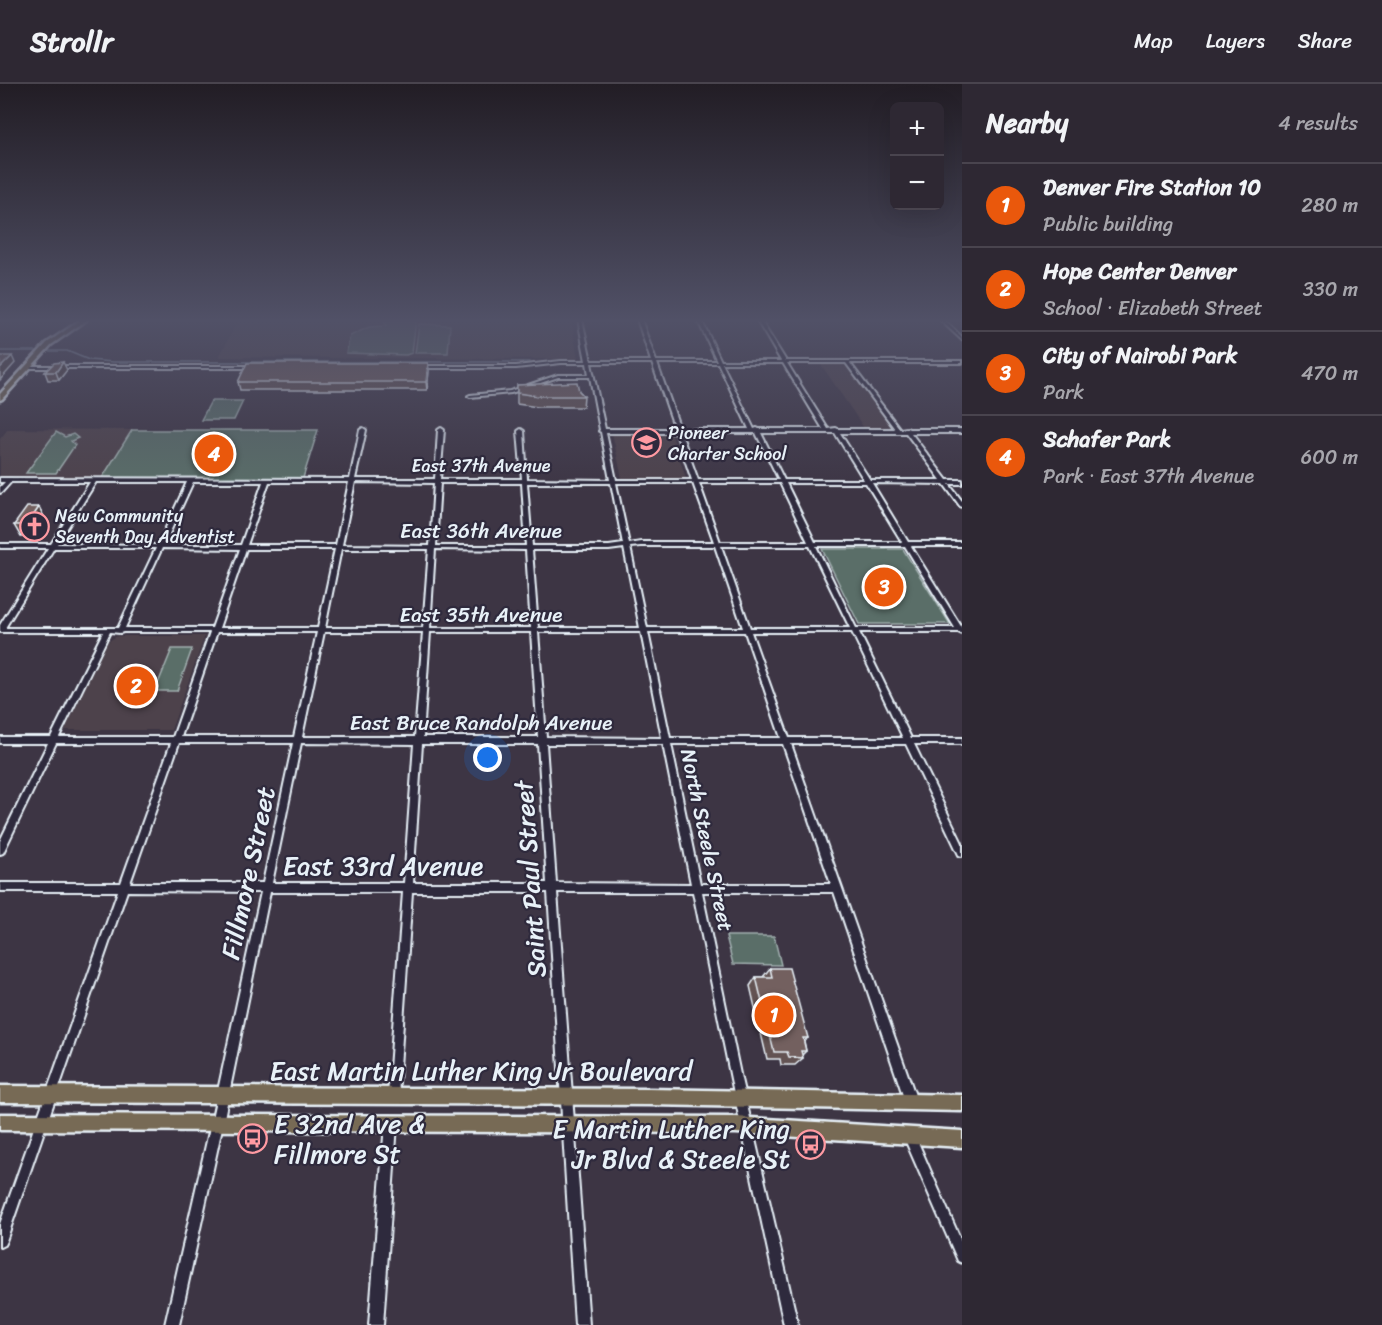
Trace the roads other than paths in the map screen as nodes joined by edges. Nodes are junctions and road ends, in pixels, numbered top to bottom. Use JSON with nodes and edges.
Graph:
{"nodes":[{"id":1,"x":590,"y":376,"type":"edge"},
{"id":2,"x":19,"y":377,"type":"edge"},
{"id":3,"x":555,"y":377,"type":"edge"},
{"id":4,"x":659,"y":377,"type":"edge"},
{"id":5,"x":727,"y":377,"type":"edge"},
{"id":6,"x":794,"y":377,"type":"edge"},
{"id":7,"x":858,"y":377,"type":"edge"},
{"id":8,"x":470,"y":396,"type":"dead end"},
{"id":9,"x":0,"y":398,"type":"edge"},
{"id":10,"x":363,"y":430,"type":"dead end"},
{"id":11,"x":441,"y":430,"type":"dead end"},
{"id":12,"x":602,"y":430,"type":"junction"},
{"id":13,"x":754,"y":430,"type":"junction"},
{"id":14,"x":826,"y":430,"type":"junction"},
{"id":15,"x":836,"y":430,"type":"junction"},
{"id":16,"x":898,"y":430,"type":"junction"},
{"id":17,"x":907,"y":430,"type":"junction"},
{"id":18,"x":520,"y":431,"type":"dead end"},
{"id":19,"x":678,"y":431,"type":"junction"},
{"id":20,"x":962,"y":431,"type":"edge"},
{"id":21,"x":0,"y":480,"type":"edge"},
{"id":22,"x":9,"y":480,"type":"junction"},
{"id":23,"x":94,"y":480,"type":"junction"},
{"id":24,"x":191,"y":480,"type":"junction"},
{"id":25,"x":267,"y":480,"type":"junction"},
{"id":26,"x":351,"y":481,"type":"junction"},
{"id":27,"x":438,"y":481,"type":"junction"},
{"id":28,"x":524,"y":481,"type":"junction"},
{"id":29,"x":613,"y":481,"type":"junction"},
{"id":30,"x":696,"y":481,"type":"junction"},
{"id":31,"x":782,"y":481,"type":"junction"},
{"id":32,"x":868,"y":482,"type":"junction"},
{"id":33,"x":945,"y":482,"type":"junction"},
{"id":34,"x":962,"y":482,"type":"edge"},
{"id":35,"x":0,"y":491,"type":"edge"},
{"id":36,"x":962,"y":505,"type":"edge"},
{"id":37,"x":718,"y":544,"type":"junction"},
{"id":38,"x":812,"y":544,"type":"junction"},
{"id":39,"x":906,"y":544,"type":"junction"},
{"id":40,"x":962,"y":544,"type":"edge"},
{"id":41,"x":0,"y":546,"type":"edge"},
{"id":42,"x":627,"y":546,"type":"junction"},
{"id":43,"x":52,"y":547,"type":"junction"},
{"id":44,"x":160,"y":547,"type":"junction"},
{"id":45,"x":244,"y":547,"type":"junction"},
{"id":46,"x":337,"y":547,"type":"junction"},
{"id":47,"x":528,"y":547,"type":"junction"},
{"id":48,"x":433,"y":548,"type":"junction"},
{"id":49,"x":747,"y":629,"type":"junction"},
{"id":50,"x":0,"y":630,"type":"edge"},
{"id":51,"x":107,"y":630,"type":"junction"},
{"id":52,"x":854,"y":630,"type":"junction"},
{"id":53,"x":120,"y":631,"type":"junction"},
{"id":54,"x":214,"y":631,"type":"junction"},
{"id":55,"x":319,"y":631,"type":"junction"},
{"id":56,"x":427,"y":631,"type":"junction"},
{"id":57,"x":534,"y":631,"type":"junction"},
{"id":58,"x":643,"y":631,"type":"junction"},
{"id":59,"x":961,"y":631,"type":"edge"},
{"id":60,"x":0,"y":740,"type":"edge"},
{"id":61,"x":54,"y":740,"type":"junction"},
{"id":62,"x":176,"y":740,"type":"junction"},
{"id":63,"x":297,"y":740,"type":"junction"},
{"id":64,"x":420,"y":741,"type":"junction"},
{"id":65,"x":541,"y":741,"type":"junction"},
{"id":66,"x":666,"y":741,"type":"junction"},
{"id":67,"x":785,"y":741,"type":"junction"},
{"id":68,"x":908,"y":741,"type":"junction"},
{"id":69,"x":962,"y":741,"type":"edge"},
{"id":70,"x":0,"y":850,"type":"edge"},
{"id":71,"x":962,"y":852,"type":"edge"},
{"id":72,"x":0,"y":887,"type":"edge"},
{"id":73,"x":125,"y":887,"type":"junction"},
{"id":74,"x":266,"y":887,"type":"junction"},
{"id":75,"x":410,"y":887,"type":"junction"},
{"id":76,"x":551,"y":887,"type":"junction"},
{"id":77,"x":697,"y":888,"type":"junction"},
{"id":78,"x":837,"y":888,"type":"junction"},
{"id":79,"x":0,"y":1094,"type":"edge"},
{"id":80,"x":51,"y":1095,"type":"junction"},
{"id":81,"x":222,"y":1096,"type":"junction"},
{"id":82,"x":393,"y":1096,"type":"junction"},
{"id":83,"x":566,"y":1096,"type":"junction"},
{"id":84,"x":741,"y":1098,"type":"junction"},
{"id":85,"x":911,"y":1103,"type":"junction"},
{"id":86,"x":962,"y":1103,"type":"edge"},
{"id":87,"x":0,"y":1122,"type":"edge"},
{"id":88,"x":42,"y":1122,"type":"junction"},
{"id":89,"x":217,"y":1123,"type":"junction"},
{"id":90,"x":391,"y":1124,"type":"junction"},
{"id":91,"x":568,"y":1125,"type":"junction"},
{"id":92,"x":748,"y":1126,"type":"junction"},
{"id":93,"x":910,"y":1137,"type":"junction"},
{"id":94,"x":962,"y":1139,"type":"edge"},
{"id":95,"x":0,"y":1240,"type":"edge"},
{"id":96,"x":962,"y":1257,"type":"edge"},
{"id":97,"x":172,"y":1325,"type":"edge"},
{"id":98,"x":376,"y":1325,"type":"edge"},
{"id":99,"x":582,"y":1325,"type":"edge"},
{"id":100,"x":791,"y":1325,"type":"edge"}],
"edges":[{"from":1,"to":12,"type":"street","name":"North Steele Street"},
{"from":2,"to":9,"type":"main road"},
{"from":3,"to":8,"type":"street"},
{"from":4,"to":19,"type":"street"},
{"from":5,"to":13,"type":"street"},
{"from":6,"to":14,"type":"street"},
{"from":7,"to":16,"type":"street"},
{"from":10,"to":26,"type":"street","name":"Fillmore Street"},
{"from":11,"to":27,"type":"street"},
{"from":12,"to":19,"type":"street"},
{"from":12,"to":29,"type":"street","name":"North Steele Street"},
{"from":13,"to":14,"type":"street"},
{"from":13,"to":19,"type":"street"},
{"from":13,"to":31,"type":"street"},
{"from":14,"to":15,"type":"street"},
{"from":15,"to":16,"type":"street"},
{"from":15,"to":32,"type":"street"},
{"from":16,"to":17,"type":"street"},
{"from":17,"to":20,"type":"street"},
{"from":17,"to":33,"type":"street"},
{"from":18,"to":28,"type":"street","name":"Saint Paul Street"},
{"from":19,"to":30,"type":"street"},
{"from":21,"to":22,"type":"street","name":"East 37th Avenue"},
{"from":22,"to":23,"type":"street","name":"East 37th Avenue"},
{"from":22,"to":35,"type":"street"},
{"from":23,"to":24,"type":"street","name":"East 37th Avenue"},
{"from":23,"to":43,"type":"street"},
{"from":24,"to":25,"type":"street","name":"East 37th Avenue"},
{"from":24,"to":44,"type":"street"},
{"from":25,"to":26,"type":"street","name":"East 37th Avenue"},
{"from":25,"to":45,"type":"street"},
{"from":26,"to":27,"type":"street","name":"East 37th Avenue"},
{"from":26,"to":46,"type":"street","name":"Fillmore Street"},
{"from":27,"to":28,"type":"street","name":"East 37th Avenue"},
{"from":27,"to":48,"type":"street"},
{"from":28,"to":29,"type":"street","name":"East 37th Avenue"},
{"from":28,"to":47,"type":"street","name":"Saint Paul Street"},
{"from":29,"to":30,"type":"street","name":"East 37th Avenue"},
{"from":29,"to":42,"type":"street","name":"North Steele Street"},
{"from":30,"to":31,"type":"street","name":"East 37th Avenue"},
{"from":30,"to":37,"type":"street"},
{"from":31,"to":32,"type":"street","name":"East 37th Avenue"},
{"from":31,"to":38,"type":"street"},
{"from":32,"to":33,"type":"street","name":"East 37th Avenue"},
{"from":32,"to":39,"type":"street"},
{"from":33,"to":34,"type":"street","name":"East 37th Avenue"},
{"from":33,"to":36,"type":"street"},
{"from":37,"to":38,"type":"street","name":"East 36th Avenue"},
{"from":37,"to":42,"type":"street","name":"East 36th Avenue"},
{"from":37,"to":49,"type":"street"},
{"from":38,"to":39,"type":"street","name":"East 36th Avenue"},
{"from":38,"to":52,"type":"street"},
{"from":39,"to":40,"type":"street","name":"East 36th Avenue"},
{"from":39,"to":59,"type":"street"},
{"from":41,"to":43,"type":"street","name":"East 36th Avenue"},
{"from":42,"to":47,"type":"street","name":"East 36th Avenue"},
{"from":42,"to":58,"type":"street","name":"North Steele Street"},
{"from":43,"to":44,"type":"street","name":"East 36th Avenue"},
{"from":43,"to":50,"type":"street"},
{"from":44,"to":45,"type":"street","name":"East 36th Avenue"},
{"from":44,"to":53,"type":"street"},
{"from":45,"to":46,"type":"street","name":"East 36th Avenue"},
{"from":45,"to":54,"type":"street"},
{"from":46,"to":48,"type":"street","name":"East 36th Avenue"},
{"from":46,"to":55,"type":"street","name":"Fillmore Street"},
{"from":47,"to":48,"type":"street","name":"East 36th Avenue"},
{"from":47,"to":57,"type":"street","name":"Saint Paul Street"},
{"from":48,"to":56,"type":"street"},
{"from":49,"to":52,"type":"street","name":"East 35th Avenue"},
{"from":49,"to":58,"type":"street","name":"East 35th Avenue"},
{"from":49,"to":67,"type":"street"},
{"from":50,"to":51,"type":"street","name":"East 35th Avenue"},
{"from":51,"to":53,"type":"street","name":"East 35th Avenue"},
{"from":51,"to":61,"type":"street"},
{"from":52,"to":59,"type":"street","name":"East 35th Avenue"},
{"from":52,"to":68,"type":"street"},
{"from":53,"to":54,"type":"street","name":"East 35th Avenue"},
{"from":54,"to":55,"type":"street","name":"East 35th Avenue"},
{"from":54,"to":62,"type":"street"},
{"from":55,"to":56,"type":"street","name":"East 35th Avenue"},
{"from":55,"to":63,"type":"street","name":"Fillmore Street"},
{"from":56,"to":57,"type":"street","name":"East 35th Avenue"},
{"from":56,"to":64,"type":"street"},
{"from":57,"to":58,"type":"street","name":"East 35th Avenue"},
{"from":57,"to":65,"type":"street","name":"Saint Paul Street"},
{"from":58,"to":66,"type":"street","name":"North Steele Street"},
{"from":60,"to":61,"type":"street","name":"East Bruce Randolph Avenue"},
{"from":61,"to":62,"type":"street","name":"East Bruce Randolph Avenue"},
{"from":61,"to":70,"type":"street"},
{"from":62,"to":63,"type":"street","name":"East Bruce Randolph Avenue"},
{"from":62,"to":73,"type":"street"},
{"from":63,"to":64,"type":"street","name":"East Bruce Randolph Avenue"},
{"from":63,"to":74,"type":"street","name":"Fillmore Street"},
{"from":64,"to":65,"type":"street","name":"East Bruce Randolph Avenue"},
{"from":64,"to":75,"type":"street"},
{"from":65,"to":66,"type":"street","name":"East Bruce Randolph Avenue"},
{"from":65,"to":76,"type":"street","name":"Saint Paul Street"},
{"from":66,"to":67,"type":"street","name":"East Bruce Randolph Avenue"},
{"from":66,"to":77,"type":"street","name":"North Steele Street"},
{"from":67,"to":68,"type":"street","name":"East Bruce Randolph Avenue"},
{"from":67,"to":78,"type":"street"},
{"from":68,"to":69,"type":"street","name":"East Bruce Randolph Avenue"},
{"from":68,"to":71,"type":"street"},
{"from":72,"to":73,"type":"street","name":"East 33rd Avenue"},
{"from":73,"to":74,"type":"street","name":"East 33rd Avenue"},
{"from":73,"to":80,"type":"street"},
{"from":74,"to":75,"type":"street","name":"East 33rd Avenue"},
{"from":74,"to":81,"type":"street","name":"Fillmore Street"},
{"from":75,"to":76,"type":"street","name":"East 33rd Avenue"},
{"from":75,"to":82,"type":"street"},
{"from":76,"to":77,"type":"street","name":"East 33rd Avenue"},
{"from":76,"to":83,"type":"street","name":"Saint Paul Street"},
{"from":77,"to":78,"type":"street","name":"East 33rd Avenue"},
{"from":77,"to":84,"type":"street","name":"North Steele Street"},
{"from":78,"to":85,"type":"street"},
{"from":79,"to":80,"type":"main road","name":"East Martin Luther King Jr Boulevard"},
{"from":80,"to":81,"type":"main road","name":"East Martin Luther King Jr Boulevard"},
{"from":80,"to":88,"type":"street"},
{"from":81,"to":82,"type":"main road","name":"East Martin Luther King Jr Boulevard"},
{"from":81,"to":89,"type":"street","name":"Fillmore Street"},
{"from":82,"to":83,"type":"main road","name":"East Martin Luther King Jr Boulevard"},
{"from":83,"to":84,"type":"main road","name":"East Martin Luther King Jr Boulevard"},
{"from":83,"to":91,"type":"street","name":"Saint Paul Street"},
{"from":84,"to":85,"type":"main road","name":"East Martin Luther King Jr Boulevard"},
{"from":84,"to":92,"type":"street","name":"North Steele Street"},
{"from":85,"to":86,"type":"main road","name":"East Martin Luther King Jr Boulevard"},
{"from":87,"to":88,"type":"main road"},
{"from":88,"to":89,"type":"main road"},
{"from":88,"to":95,"type":"street"},
{"from":89,"to":90,"type":"main road"},
{"from":89,"to":97,"type":"street","name":"Fillmore Street"},
{"from":90,"to":91,"type":"main road"},
{"from":90,"to":98,"type":"street"},
{"from":91,"to":92,"type":"main road"},
{"from":91,"to":99,"type":"street","name":"Saint Paul Street"},
{"from":92,"to":93,"type":"main road"},
{"from":92,"to":100,"type":"street","name":"North Steele Street"},
{"from":93,"to":94,"type":"main road"},
{"from":93,"to":96,"type":"street"}]}
